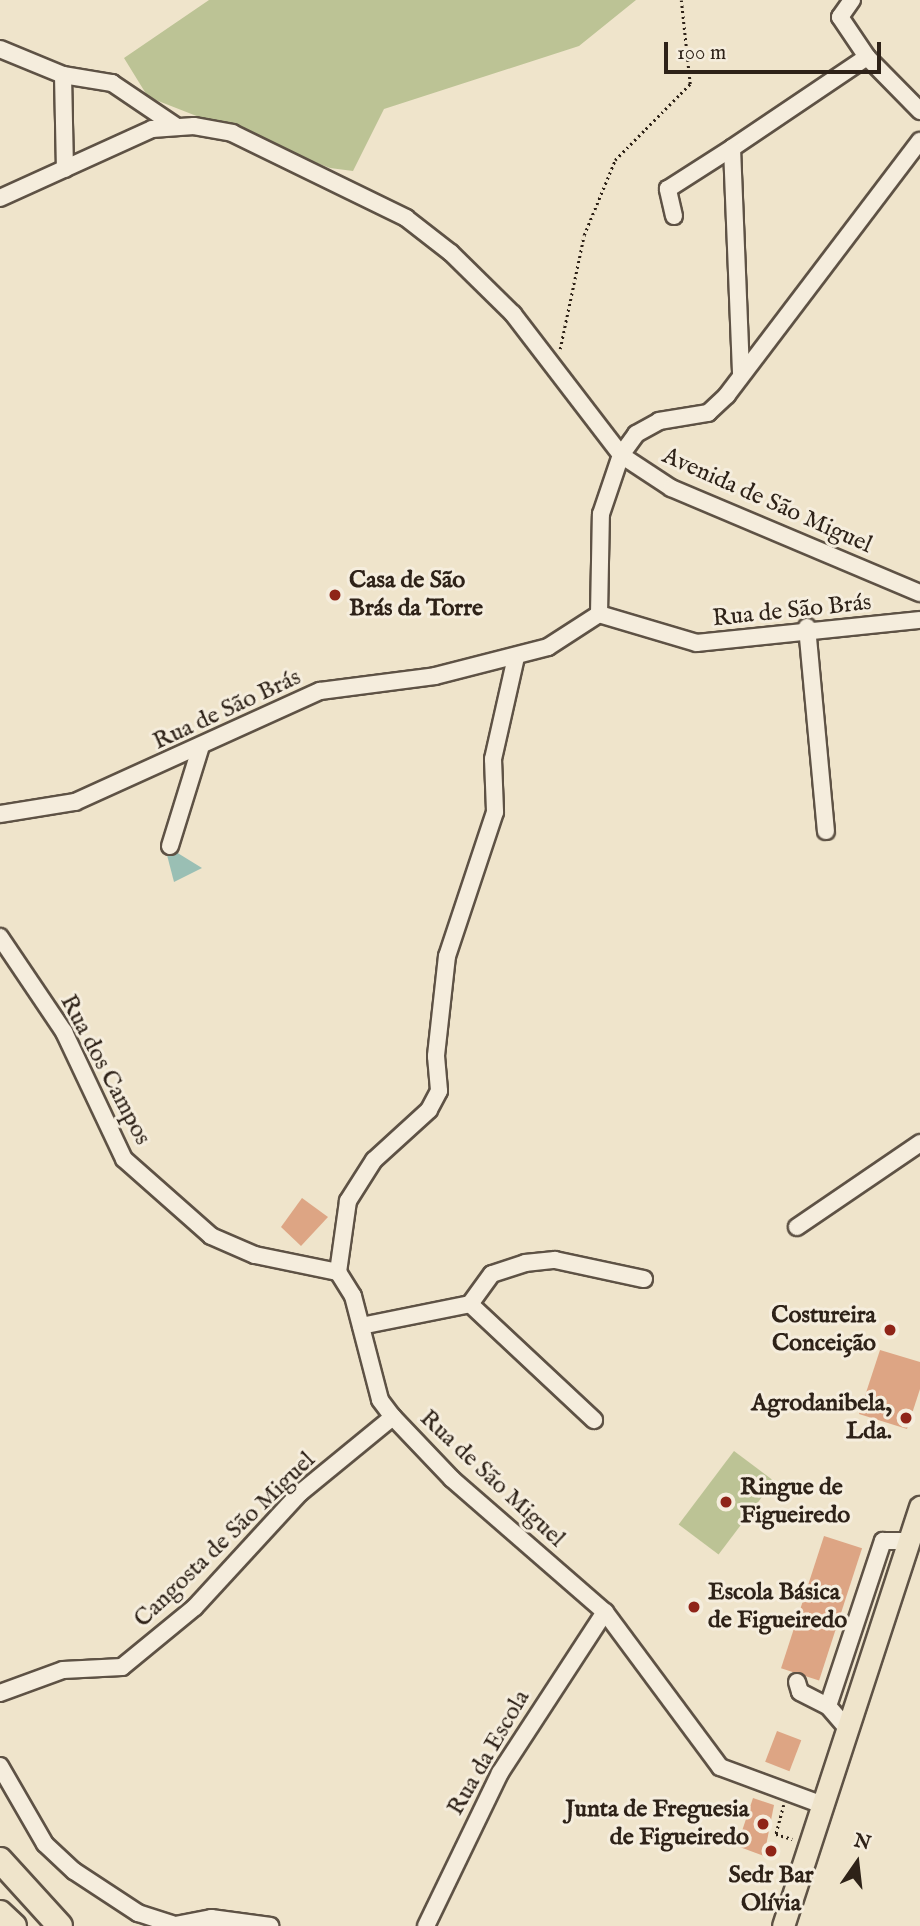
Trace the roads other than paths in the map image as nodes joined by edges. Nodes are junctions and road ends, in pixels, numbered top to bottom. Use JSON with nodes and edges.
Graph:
{"nodes":[{"id":1,"x":852,"y":0,"type":"edge"},
{"id":2,"x":0,"y":48,"type":"edge"},
{"id":3,"x":867,"y":57,"type":"junction"},
{"id":4,"x":63,"y":75,"type":"junction"},
{"id":5,"x":920,"y":111,"type":"edge"},
{"id":6,"x":177,"y":127,"type":"junction"},
{"id":7,"x":920,"y":141,"type":"edge"},
{"id":8,"x":732,"y":148,"type":"junction"},
{"id":9,"x":65,"y":169,"type":"junction"},
{"id":10,"x":0,"y":198,"type":"edge"},
{"id":11,"x":674,"y":216,"type":"dead end"},
{"id":12,"x":741,"y":374,"type":"junction"},
{"id":13,"x":621,"y":455,"type":"junction"},
{"id":14,"x":920,"y":593,"type":"edge"},
{"id":15,"x":599,"y":614,"type":"junction"},
{"id":16,"x":920,"y":620,"type":"edge"},
{"id":17,"x":807,"y":627,"type":"junction"},
{"id":18,"x":516,"y":657,"type":"junction"},
{"id":19,"x":200,"y":749,"type":"junction"},
{"id":20,"x":0,"y":814,"type":"edge"},
{"id":21,"x":826,"y":831,"type":"dead end"},
{"id":22,"x":170,"y":846,"type":"dead end"},
{"id":23,"x":0,"y":937,"type":"edge"},
{"id":24,"x":920,"y":1143,"type":"edge"},
{"id":25,"x":797,"y":1227,"type":"dead end"},
{"id":26,"x":338,"y":1272,"type":"junction"},
{"id":27,"x":644,"y":1279,"type":"dead end"},
{"id":28,"x":470,"y":1304,"type":"junction"},
{"id":29,"x":360,"y":1326,"type":"junction"},
{"id":30,"x":393,"y":1417,"type":"junction"},
{"id":31,"x":594,"y":1420,"type":"dead end"},
{"id":32,"x":920,"y":1507,"type":"edge"},
{"id":33,"x":909,"y":1541,"type":"junction"},
{"id":34,"x":605,"y":1612,"type":"junction"},
{"id":35,"x":797,"y":1682,"type":"dead end"},
{"id":36,"x":0,"y":1693,"type":"edge"},
{"id":37,"x":828,"y":1706,"type":"junction"},
{"id":38,"x":846,"y":1727,"type":"junction"},
{"id":39,"x":0,"y":1766,"type":"edge"},
{"id":40,"x":820,"y":1804,"type":"junction"},
{"id":41,"x":0,"y":1860,"type":"edge"},
{"id":42,"x":0,"y":1913,"type":"edge"},
{"id":43,"x":171,"y":1925,"type":"edge"},
{"id":44,"x":14,"y":1926,"type":"edge"},
{"id":45,"x":61,"y":1926,"type":"edge"},
{"id":46,"x":270,"y":1926,"type":"edge"},
{"id":47,"x":426,"y":1926,"type":"edge"},
{"id":48,"x":783,"y":1926,"type":"edge"}],
"edges":[{"from":1,"to":3,"type":"street"},
{"from":2,"to":4,"type":"street"},
{"from":3,"to":5,"type":"street"},
{"from":3,"to":8,"type":"street"},
{"from":4,"to":6,"type":"street"},
{"from":4,"to":9,"type":"street"},
{"from":6,"to":9,"type":"street"},
{"from":6,"to":13,"type":"street","name":"Avenida de São Miguel"},
{"from":7,"to":12,"type":"street"},
{"from":8,"to":11,"type":"street"},
{"from":8,"to":12,"type":"street"},
{"from":9,"to":10,"type":"street"},
{"from":12,"to":13,"type":"street"},
{"from":13,"to":14,"type":"street","name":"Avenida de São Miguel"},
{"from":13,"to":15,"type":"street"},
{"from":15,"to":17,"type":"street","name":"Rua de São Brás"},
{"from":15,"to":18,"type":"street","name":"Rua de São Brás"},
{"from":16,"to":17,"type":"street","name":"Rua de São Brás"},
{"from":17,"to":21,"type":"street"},
{"from":18,"to":19,"type":"street","name":"Rua de São Brás"},
{"from":18,"to":26,"type":"street"},
{"from":19,"to":20,"type":"street","name":"Rua de São Brás"},
{"from":19,"to":22,"type":"street"},
{"from":23,"to":26,"type":"street","name":"Rua dos Campos"},
{"from":24,"to":25,"type":"street"},
{"from":26,"to":29,"type":"street","name":"Rua de São Miguel"},
{"from":27,"to":28,"type":"street"},
{"from":28,"to":29,"type":"street"},
{"from":28,"to":31,"type":"street"},
{"from":29,"to":30,"type":"street","name":"Rua de São Miguel"},
{"from":30,"to":34,"type":"street","name":"Rua de São Miguel"},
{"from":30,"to":36,"type":"street","name":"Cangosta de São Miguel"},
{"from":32,"to":33,"type":"main road"},
{"from":33,"to":37,"type":"street"},
{"from":33,"to":38,"type":"main road"},
{"from":34,"to":40,"type":"street","name":"Rua de São Miguel"},
{"from":34,"to":47,"type":"street","name":"Rua da Escola"},
{"from":35,"to":37,"type":"street"},
{"from":37,"to":38,"type":"street"},
{"from":38,"to":40,"type":"main road"},
{"from":39,"to":43,"type":"street"},
{"from":40,"to":48,"type":"main road"},
{"from":41,"to":45,"type":"highway"},
{"from":42,"to":44,"type":"highway"},
{"from":43,"to":46,"type":"street"}]}
